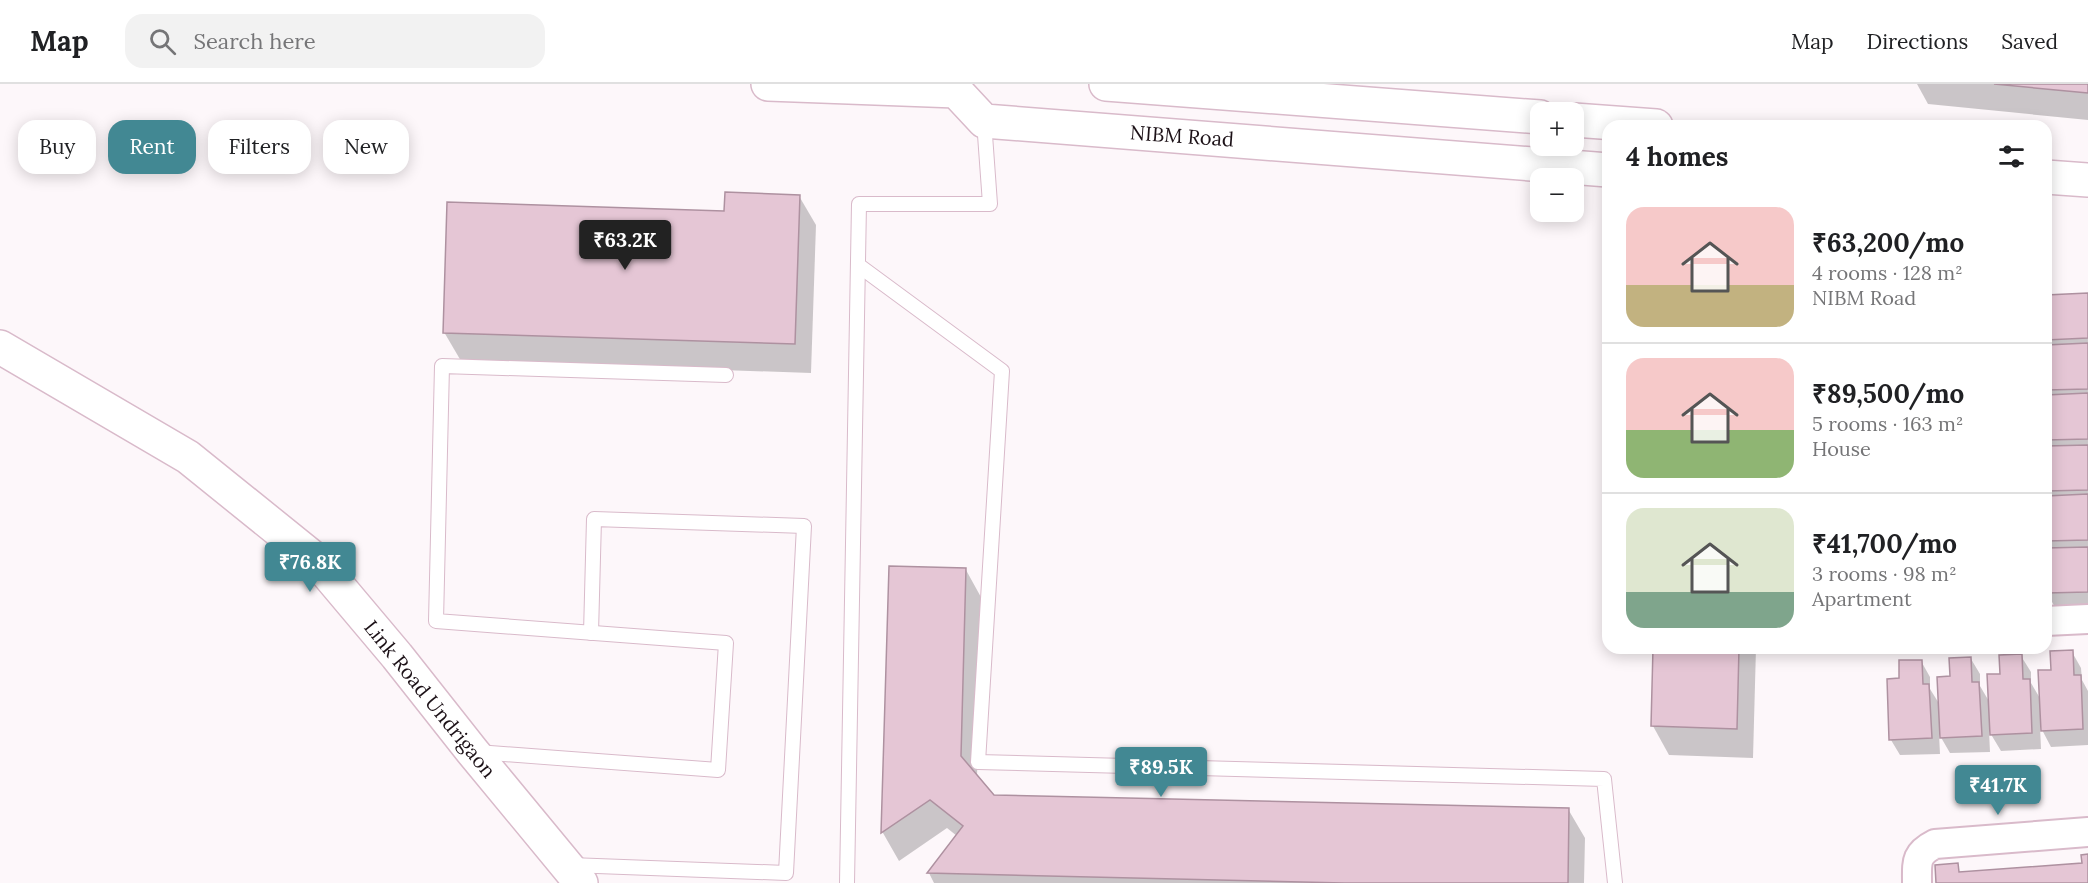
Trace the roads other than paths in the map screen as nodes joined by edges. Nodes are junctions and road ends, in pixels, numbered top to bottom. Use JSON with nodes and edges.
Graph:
{"nodes":[{"id":1,"x":768,"y":84,"type":"edge"},
{"id":2,"x":1106,"y":84,"type":"edge"},
{"id":3,"x":889,"y":86,"type":"edge"},
{"id":4,"x":962,"y":88,"type":"edge"},
{"id":5,"x":1530,"y":116,"type":"edge"},
{"id":6,"x":984,"y":121,"type":"junction"},
{"id":7,"x":1584,"y":121,"type":"edge"},
{"id":8,"x":1602,"y":122,"type":"edge"},
{"id":9,"x":1602,"y":170,"type":"edge"},
{"id":10,"x":2052,"y":177,"type":"edge"},
{"id":11,"x":2088,"y":180,"type":"edge"},
{"id":12,"x":858,"y":265,"type":"junction"},
{"id":13,"x":0,"y":347,"type":"edge"},
{"id":14,"x":726,"y":375,"type":"dead end"},
{"id":15,"x":2088,"y":619,"type":"edge"},
{"id":16,"x":2052,"y":621,"type":"edge"},
{"id":17,"x":591,"y":633,"type":"junction"},
{"id":18,"x":472,"y":752,"type":"junction"},
{"id":19,"x":2088,"y":832,"type":"edge"},
{"id":20,"x":575,"y":874,"type":"edge"},
{"id":21,"x":847,"y":883,"type":"edge"},
{"id":22,"x":1615,"y":883,"type":"edge"},
{"id":23,"x":1917,"y":883,"type":"edge"}],
"edges":[{"from":1,"to":3,"type":"main road"},
{"from":2,"to":5,"type":"main road"},
{"from":3,"to":4,"type":"main road"},
{"from":4,"to":6,"type":"main road"},
{"from":6,"to":9,"type":"main road","name":"NIBM Road"},
{"from":6,"to":12,"type":"lane"},
{"from":7,"to":8,"type":"main road"},
{"from":10,"to":11,"type":"main road"},
{"from":12,"to":21,"type":"lane"},
{"from":12,"to":22,"type":"lane"},
{"from":13,"to":18,"type":"main road","name":"Link Road Undrigaon"},
{"from":14,"to":17,"type":"lane"},
{"from":15,"to":16,"type":"street"},
{"from":17,"to":18,"type":"lane"},
{"from":17,"to":20,"type":"lane"},
{"from":18,"to":20,"type":"main road","name":"Link Road Undrigaon"},
{"from":19,"to":23,"type":"street"}]}
